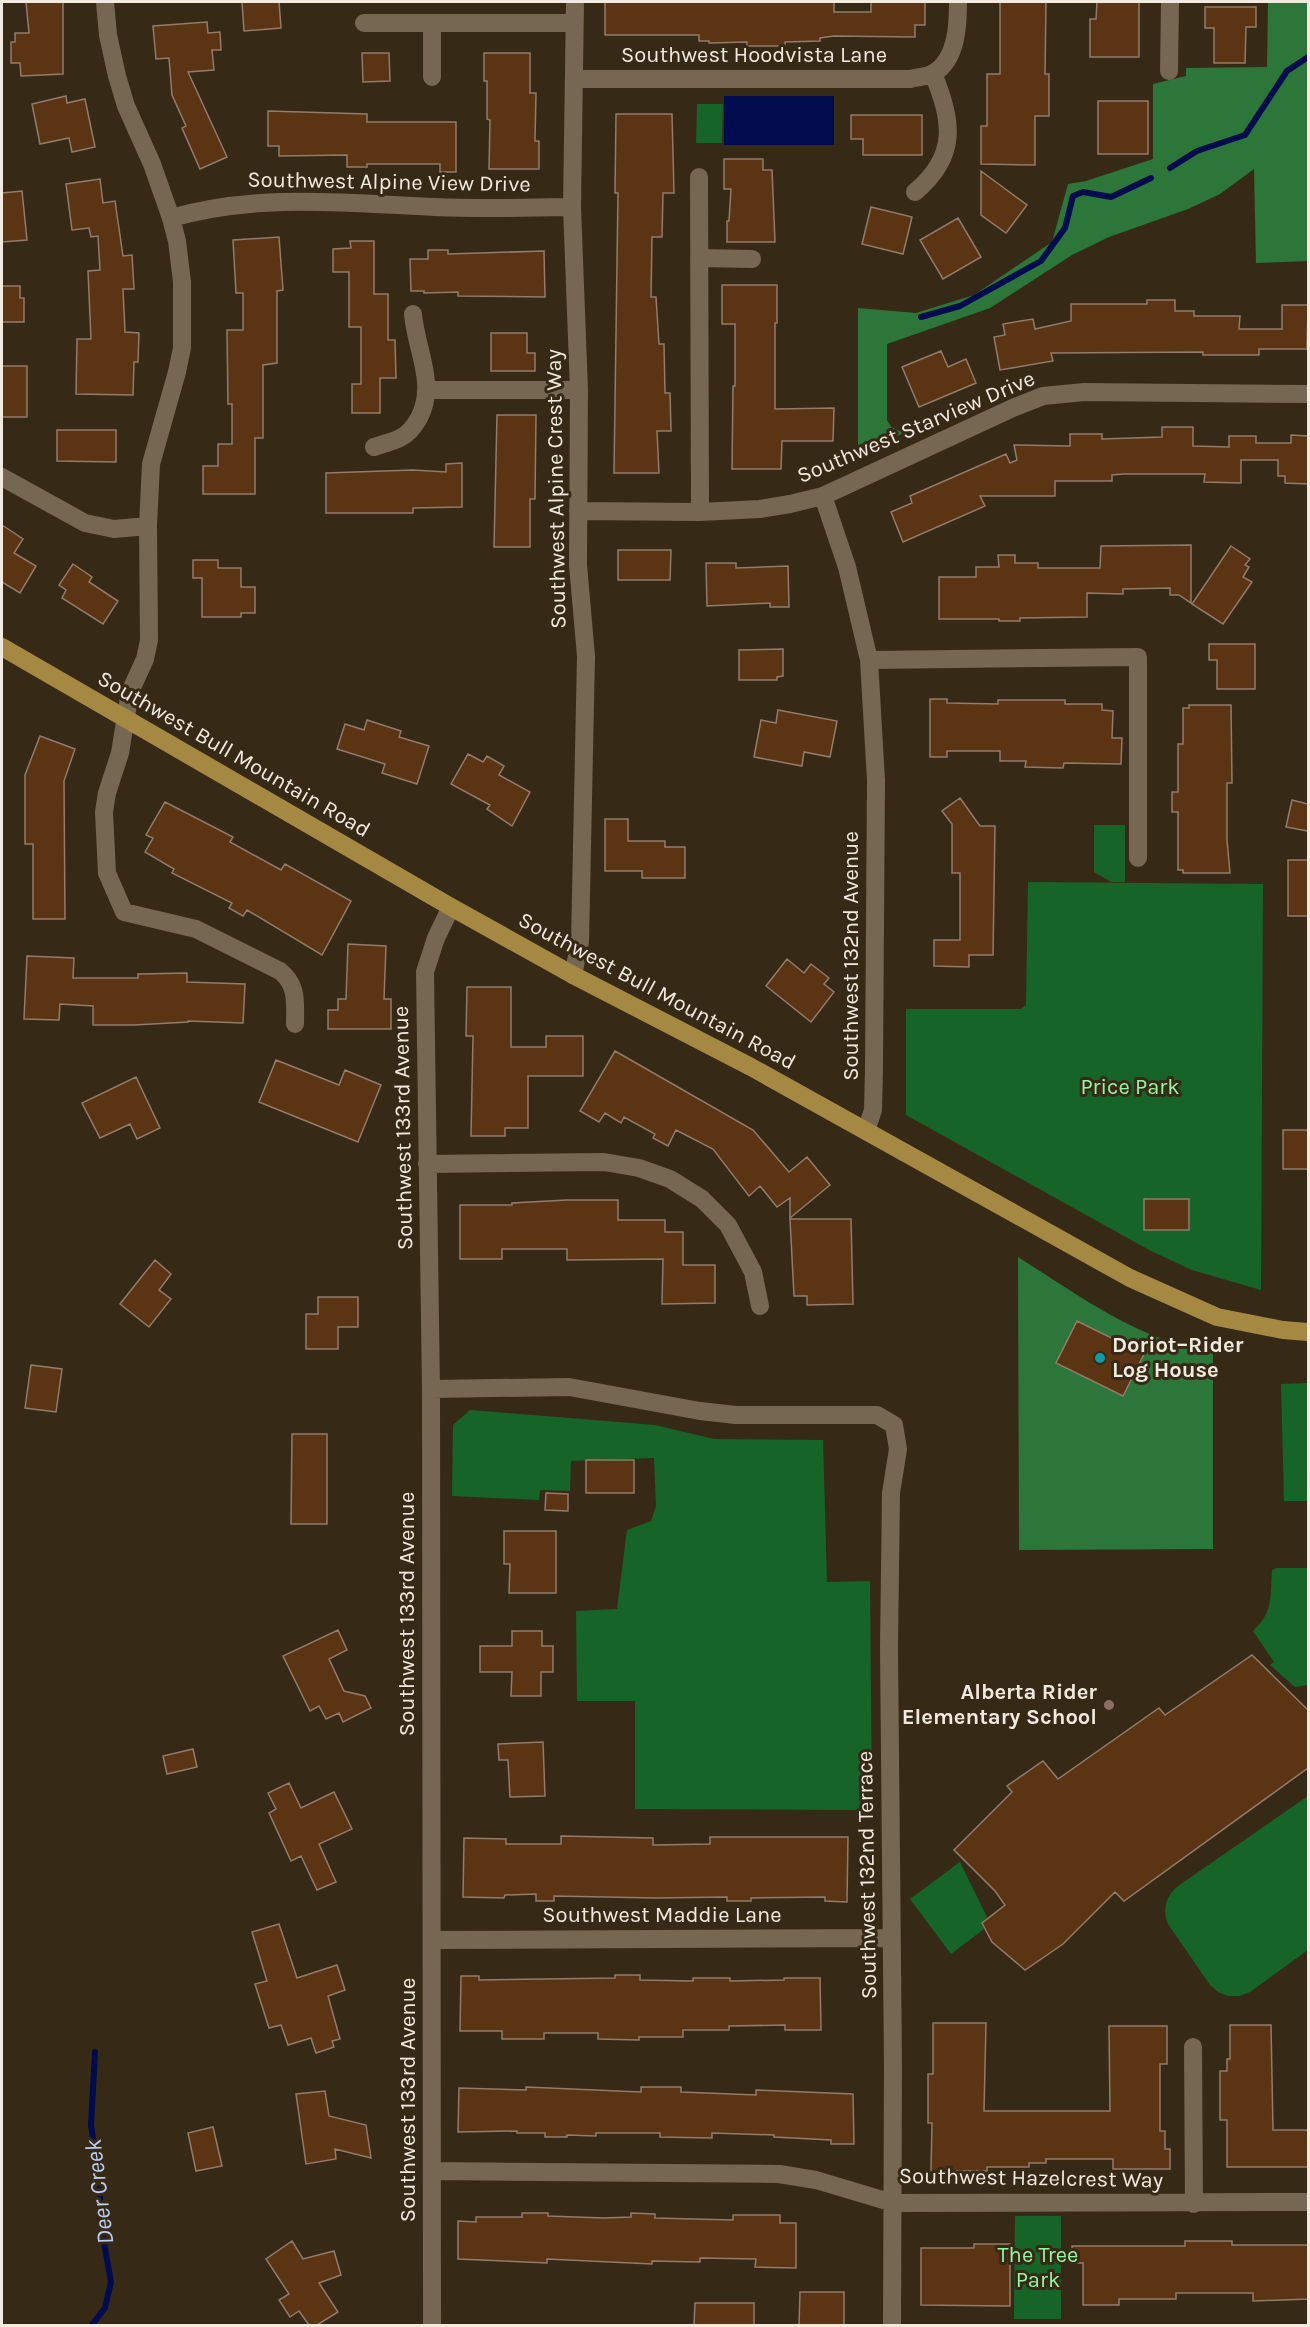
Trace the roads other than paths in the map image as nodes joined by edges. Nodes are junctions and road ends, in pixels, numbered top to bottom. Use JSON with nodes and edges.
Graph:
{"nodes":[{"id":1,"x":105,"y":2,"type":"edge"},
{"id":2,"x":575,"y":2,"type":"edge"},
{"id":3,"x":958,"y":2,"type":"edge"},
{"id":4,"x":1170,"y":2,"type":"edge"},
{"id":5,"x":364,"y":23,"type":"dead end"},
{"id":6,"x":432,"y":23,"type":"junction"},
{"id":7,"x":574,"y":23,"type":"junction"},
{"id":8,"x":1169,"y":71,"type":"dead end"},
{"id":9,"x":933,"y":73,"type":"junction"},
{"id":10,"x":432,"y":77,"type":"dead end"},
{"id":11,"x":574,"y":79,"type":"junction"},
{"id":12,"x":699,"y":177,"type":"dead end"},
{"id":13,"x":915,"y":192,"type":"dead end"},
{"id":14,"x":572,"y":207,"type":"junction"},
{"id":15,"x":171,"y":218,"type":"junction"},
{"id":16,"x":700,"y":258,"type":"junction"},
{"id":17,"x":752,"y":259,"type":"dead end"},
{"id":18,"x":413,"y":314,"type":"dead end"},
{"id":19,"x":427,"y":390,"type":"junction"},
{"id":20,"x":579,"y":390,"type":"junction"},
{"id":21,"x":1308,"y":394,"type":"edge"},
{"id":22,"x":374,"y":447,"type":"dead end"},
{"id":23,"x":2,"y":477,"type":"edge"},
{"id":24,"x":823,"y":496,"type":"junction"},
{"id":25,"x":578,"y":511,"type":"junction"},
{"id":26,"x":700,"y":512,"type":"junction"},
{"id":27,"x":148,"y":526,"type":"junction"},
{"id":28,"x":2,"y":647,"type":"edge"},
{"id":29,"x":869,"y":660,"type":"junction"},
{"id":30,"x":126,"y":719,"type":"junction"},
{"id":31,"x":1138,"y":858,"type":"dead end"},
{"id":32,"x":451,"y":907,"type":"junction"},
{"id":33,"x":573,"y":975,"type":"junction"},
{"id":34,"x":295,"y":1024,"type":"dead end"},
{"id":35,"x":866,"y":1131,"type":"junction"},
{"id":36,"x":427,"y":1164,"type":"junction"},
{"id":37,"x":760,"y":1306,"type":"dead end"},
{"id":38,"x":1308,"y":1332,"type":"edge"},
{"id":39,"x":431,"y":1389,"type":"junction"},
{"id":40,"x":892,"y":1938,"type":"junction"},
{"id":41,"x":433,"y":1940,"type":"junction"},
{"id":42,"x":1193,"y":2047,"type":"dead end"},
{"id":43,"x":432,"y":2171,"type":"junction"},
{"id":44,"x":1308,"y":2202,"type":"edge"},
{"id":45,"x":893,"y":2203,"type":"junction"},
{"id":46,"x":1194,"y":2204,"type":"junction"},
{"id":47,"x":432,"y":2325,"type":"edge"},
{"id":48,"x":892,"y":2325,"type":"edge"}],
"edges":[{"from":1,"to":15,"type":"street"},
{"from":2,"to":7,"type":"street","name":"Southwest Alpine Crest Way"},
{"from":3,"to":9,"type":"street"},
{"from":4,"to":8,"type":"street"},
{"from":5,"to":6,"type":"street"},
{"from":6,"to":7,"type":"street"},
{"from":6,"to":10,"type":"street"},
{"from":7,"to":11,"type":"street","name":"Southwest Alpine Crest Way"},
{"from":9,"to":11,"type":"street","name":"Southwest Hoodvista Lane"},
{"from":9,"to":13,"type":"street"},
{"from":11,"to":14,"type":"street","name":"Southwest Alpine Crest Way"},
{"from":12,"to":16,"type":"street"},
{"from":14,"to":15,"type":"street","name":"Southwest Alpine View Drive"},
{"from":14,"to":20,"type":"street","name":"Southwest Alpine Crest Way"},
{"from":15,"to":27,"type":"street"},
{"from":16,"to":17,"type":"street"},
{"from":16,"to":26,"type":"street"},
{"from":18,"to":19,"type":"street"},
{"from":19,"to":20,"type":"street"},
{"from":19,"to":22,"type":"street"},
{"from":20,"to":25,"type":"street","name":"Southwest Alpine Crest Way"},
{"from":21,"to":24,"type":"street","name":"Southwest Starview Drive"},
{"from":23,"to":27,"type":"street"},
{"from":24,"to":26,"type":"street","name":"Southwest Starview Drive"},
{"from":24,"to":29,"type":"street","name":"Southwest 132nd Avenue"},
{"from":25,"to":26,"type":"street","name":"Southwest Starview Drive"},
{"from":25,"to":33,"type":"street","name":"Southwest Alpine Crest Way"},
{"from":27,"to":30,"type":"street"},
{"from":28,"to":30,"type":"main road","name":"Southwest Bull Mountain Road"},
{"from":29,"to":31,"type":"street"},
{"from":29,"to":35,"type":"street","name":"Southwest 132nd Avenue"},
{"from":30,"to":32,"type":"main road","name":"Southwest Bull Mountain Road"},
{"from":30,"to":34,"type":"street"},
{"from":32,"to":33,"type":"main road","name":"Southwest Bull Mountain Road"},
{"from":32,"to":36,"type":"street","name":"Southwest 133rd Avenue"},
{"from":33,"to":35,"type":"main road","name":"Southwest Bull Mountain Road"},
{"from":35,"to":38,"type":"main road","name":"Southwest Bull Mountain Road"},
{"from":36,"to":37,"type":"street"},
{"from":36,"to":39,"type":"street","name":"Southwest 133rd Avenue"},
{"from":39,"to":40,"type":"street","name":"Southwest 132nd Terrace"},
{"from":39,"to":41,"type":"street","name":"Southwest 133rd Avenue"},
{"from":40,"to":41,"type":"street","name":"Southwest Maddie Lane"},
{"from":40,"to":45,"type":"street","name":"Southwest 132nd Terrace"},
{"from":41,"to":43,"type":"street","name":"Southwest 133rd Avenue"},
{"from":42,"to":46,"type":"street"},
{"from":43,"to":45,"type":"street","name":"Southwest Hazelcrest Way"},
{"from":43,"to":47,"type":"street","name":"Southwest 133rd Avenue"},
{"from":44,"to":46,"type":"street","name":"Southwest Hazelcrest Way"},
{"from":45,"to":46,"type":"street","name":"Southwest Hazelcrest Way"},
{"from":45,"to":48,"type":"street","name":"Southwest 132nd Terrace"}]}
